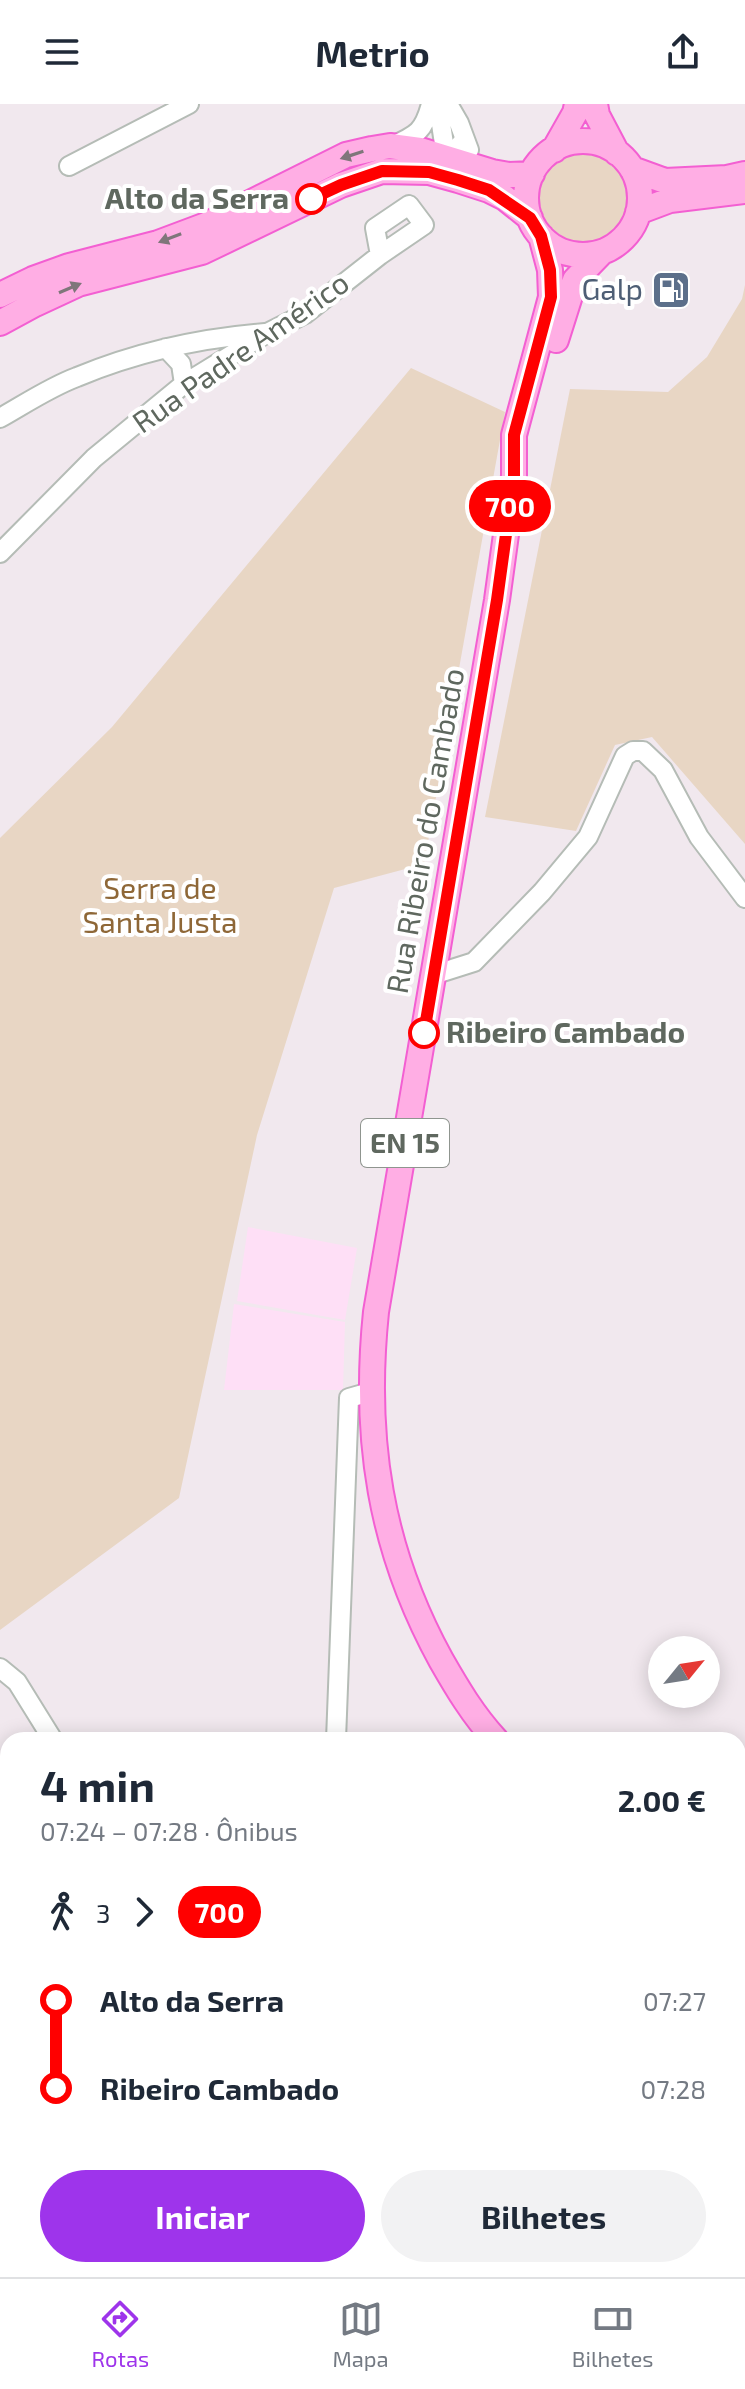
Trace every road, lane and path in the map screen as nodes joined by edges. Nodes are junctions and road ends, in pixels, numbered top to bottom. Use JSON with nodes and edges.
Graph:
{"nodes":[{"id":1,"x":189,"y":104,"type":"edge"},
{"id":2,"x":431,"y":104,"type":"edge"},
{"id":3,"x":438,"y":104,"type":"edge"},
{"id":4,"x":448,"y":104,"type":"edge"},
{"id":5,"x":577,"y":104,"type":"edge"},
{"id":6,"x":595,"y":104,"type":"edge"},
{"id":7,"x":464,"y":140,"type":"junction"},
{"id":8,"x":390,"y":146,"type":"junction"},
{"id":9,"x":554,"y":150,"type":"junction"},
{"id":10,"x":446,"y":157,"type":"junction"},
{"id":11,"x":624,"y":161,"type":"junction"},
{"id":12,"x":69,"y":166,"type":"dead end"},
{"id":13,"x":467,"y":173,"type":"junction"},
{"id":14,"x":532,"y":174,"type":"junction"},
{"id":15,"x":745,"y":174,"type":"edge"},
{"id":16,"x":360,"y":177,"type":"junction"},
{"id":17,"x":745,"y":191,"type":"edge"},
{"id":18,"x":638,"y":212,"type":"junction"},
{"id":19,"x":536,"y":227,"type":"junction"},
{"id":20,"x":602,"y":252,"type":"junction"},
{"id":21,"x":380,"y":255,"type":"dead end"},
{"id":22,"x":0,"y":295,"type":"edge"},
{"id":23,"x":0,"y":323,"type":"edge"},
{"id":24,"x":267,"y":333,"type":"junction"},
{"id":25,"x":166,"y":348,"type":"junction"},
{"id":26,"x":184,"y":384,"type":"junction"},
{"id":27,"x":0,"y":418,"type":"edge"},
{"id":28,"x":514,"y":476,"type":"junction"},
{"id":29,"x":0,"y":553,"type":"edge"},
{"id":30,"x":745,"y":898,"type":"edge"},
{"id":31,"x":433,"y":975,"type":"junction"},
{"id":32,"x":370,"y":1392,"type":"junction"},
{"id":33,"x":0,"y":1668,"type":"edge"},
{"id":34,"x":48,"y":1732,"type":"edge"},
{"id":35,"x":336,"y":1732,"type":"edge"},
{"id":36,"x":489,"y":1732,"type":"edge"}],
"edges":[{"from":1,"to":12,"type":"street"},
{"from":2,"to":8,"type":"street"},
{"from":3,"to":10,"type":"street"},
{"from":4,"to":7,"type":"street"},
{"from":5,"to":9,"type":"main road"},
{"from":6,"to":11,"type":"main road"},
{"from":7,"to":10,"type":"street"},
{"from":7,"to":13,"type":"street"},
{"from":8,"to":10,"type":"main road"},
{"from":8,"to":22,"type":"main road","one_way":true},
{"from":9,"to":11,"type":"main road"},
{"from":9,"to":14,"type":"main road"},
{"from":10,"to":13,"type":"main road"},
{"from":10,"to":16,"type":"street"},
{"from":11,"to":15,"type":"main road"},
{"from":11,"to":18,"type":"main road"},
{"from":13,"to":14,"type":"main road"},
{"from":13,"to":16,"type":"main road"},
{"from":13,"to":19,"type":"main road"},
{"from":14,"to":19,"type":"main road"},
{"from":23,"to":16,"type":"main road","one_way":true},
{"from":17,"to":18,"type":"main road"},
{"from":18,"to":20,"type":"main road"},
{"from":19,"to":20,"type":"main road"},
{"from":19,"to":28,"type":"main road","name":"Rua Ribeiro do Cambado","number":"EN 15"},
{"from":20,"to":28,"type":"main road","name":"Rua Ribeiro do Cambado","number":"EN 15"},
{"from":21,"to":24,"type":"street","name":"Rua Padre Américo"},
{"from":24,"to":25,"type":"street"},
{"from":24,"to":26,"type":"street","name":"Rua Padre Américo"},
{"from":25,"to":26,"type":"street"},
{"from":25,"to":27,"type":"street"},
{"from":26,"to":29,"type":"street","name":"Rua Padre Américo"},
{"from":28,"to":31,"type":"main road","name":"Rua Ribeiro do Cambado","number":"EN 15"},
{"from":30,"to":31,"type":"street"},
{"from":31,"to":32,"type":"main road","name":"Rua Ribeiro do Cambado","number":"EN 15"},
{"from":32,"to":35,"type":"street"},
{"from":32,"to":36,"type":"main road","name":"Rua Ribeiro do Cambado","number":"EN 15"},
{"from":33,"to":34,"type":"street"}]}
